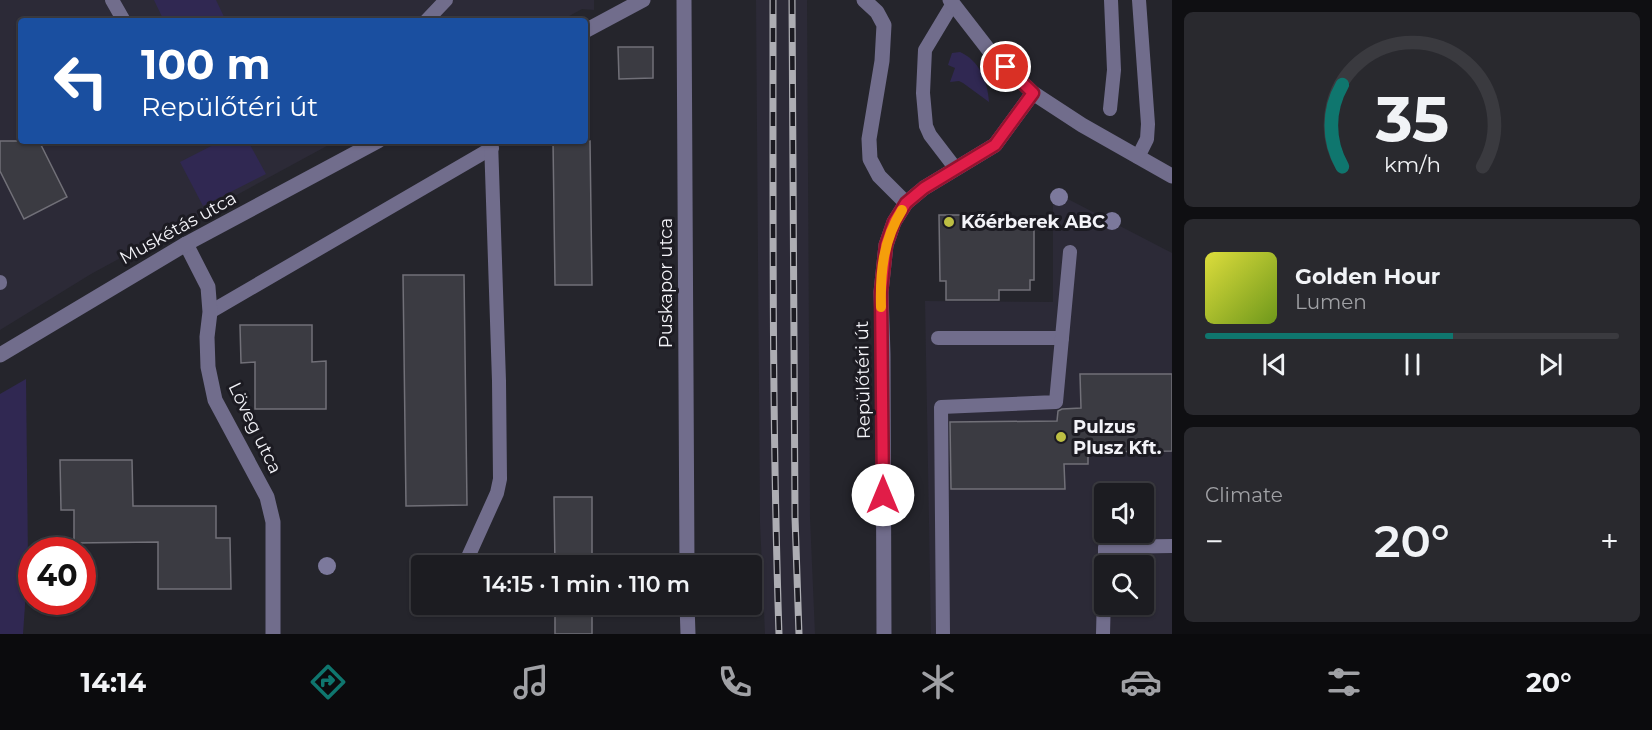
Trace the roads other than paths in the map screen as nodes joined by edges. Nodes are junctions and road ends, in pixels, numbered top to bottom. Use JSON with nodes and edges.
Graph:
{"nodes":[{"id":1,"x":112,"y":0,"type":"edge"},
{"id":2,"x":447,"y":0,"type":"edge"},
{"id":3,"x":644,"y":0,"type":"edge"},
{"id":4,"x":684,"y":0,"type":"edge"},
{"id":5,"x":864,"y":0,"type":"edge"},
{"id":6,"x":1111,"y":0,"type":"edge"},
{"id":7,"x":1139,"y":0,"type":"edge"},
{"id":8,"x":951,"y":2,"type":"edge"},
{"id":9,"x":122,"y":18,"type":"edge"},
{"id":10,"x":429,"y":18,"type":"edge"},
{"id":11,"x":588,"y":29,"type":"edge"},
{"id":12,"x":1033,"y":93,"type":"junction"},
{"id":13,"x":1110,"y":109,"type":"dead end"},
{"id":14,"x":372,"y":144,"type":"edge"},
{"id":15,"x":492,"y":144,"type":"edge"},
{"id":16,"x":1138,"y":156,"type":"junction"},
{"id":17,"x":956,"y":169,"type":"junction"},
{"id":18,"x":1172,"y":176,"type":"edge"},
{"id":19,"x":906,"y":203,"type":"junction"},
{"id":20,"x":186,"y":244,"type":"junction"},
{"id":21,"x":1070,"y":252,"type":"dead end"},
{"id":22,"x":210,"y":312,"type":"junction"},
{"id":23,"x":938,"y":338,"type":"dead end"},
{"id":24,"x":1062,"y":338,"type":"junction"},
{"id":25,"x":0,"y":355,"type":"edge"},
{"id":26,"x":1172,"y":546,"type":"edge"},
{"id":27,"x":469,"y":555,"type":"edge"},
{"id":28,"x":687,"y":555,"type":"edge"},
{"id":29,"x":1105,"y":555,"type":"edge"},
{"id":30,"x":687,"y":615,"type":"edge"},
{"id":31,"x":1103,"y":615,"type":"edge"},
{"id":32,"x":273,"y":634,"type":"edge"},
{"id":33,"x":688,"y":634,"type":"edge"},
{"id":34,"x":884,"y":634,"type":"edge"},
{"id":35,"x":943,"y":634,"type":"edge"},
{"id":36,"x":1103,"y":634,"type":"edge"}],
"edges":[{"from":1,"to":9,"type":"lane"},
{"from":2,"to":10,"type":"lane"},
{"from":3,"to":11,"type":"street"},
{"from":4,"to":28,"type":"street","name":"Puskapor utca"},
{"from":5,"to":19,"type":"street"},
{"from":6,"to":13,"type":"lane"},
{"from":7,"to":16,"type":"lane"},
{"from":8,"to":12,"type":"street"},
{"from":8,"to":17,"type":"lane"},
{"from":12,"to":16,"type":"street"},
{"from":12,"to":17,"type":"street","name":"Repülőtéri út"},
{"from":14,"to":20,"type":"street","name":"Muskétás utca"},
{"from":15,"to":22,"type":"lane"},
{"from":15,"to":27,"type":"lane"},
{"from":16,"to":18,"type":"street"},
{"from":17,"to":19,"type":"street","name":"Repülőtéri út"},
{"from":19,"to":34,"type":"street","name":"Repülőtéri út"},
{"from":20,"to":22,"type":"street","name":"Löveg utca"},
{"from":20,"to":25,"type":"street","name":"Muskétás utca"},
{"from":21,"to":24,"type":"lane"},
{"from":22,"to":32,"type":"street","name":"Löveg utca"},
{"from":23,"to":24,"type":"lane"},
{"from":24,"to":35,"type":"lane"},
{"from":26,"to":29,"type":"lane"},
{"from":30,"to":33,"type":"street"},
{"from":31,"to":36,"type":"lane"}]}
